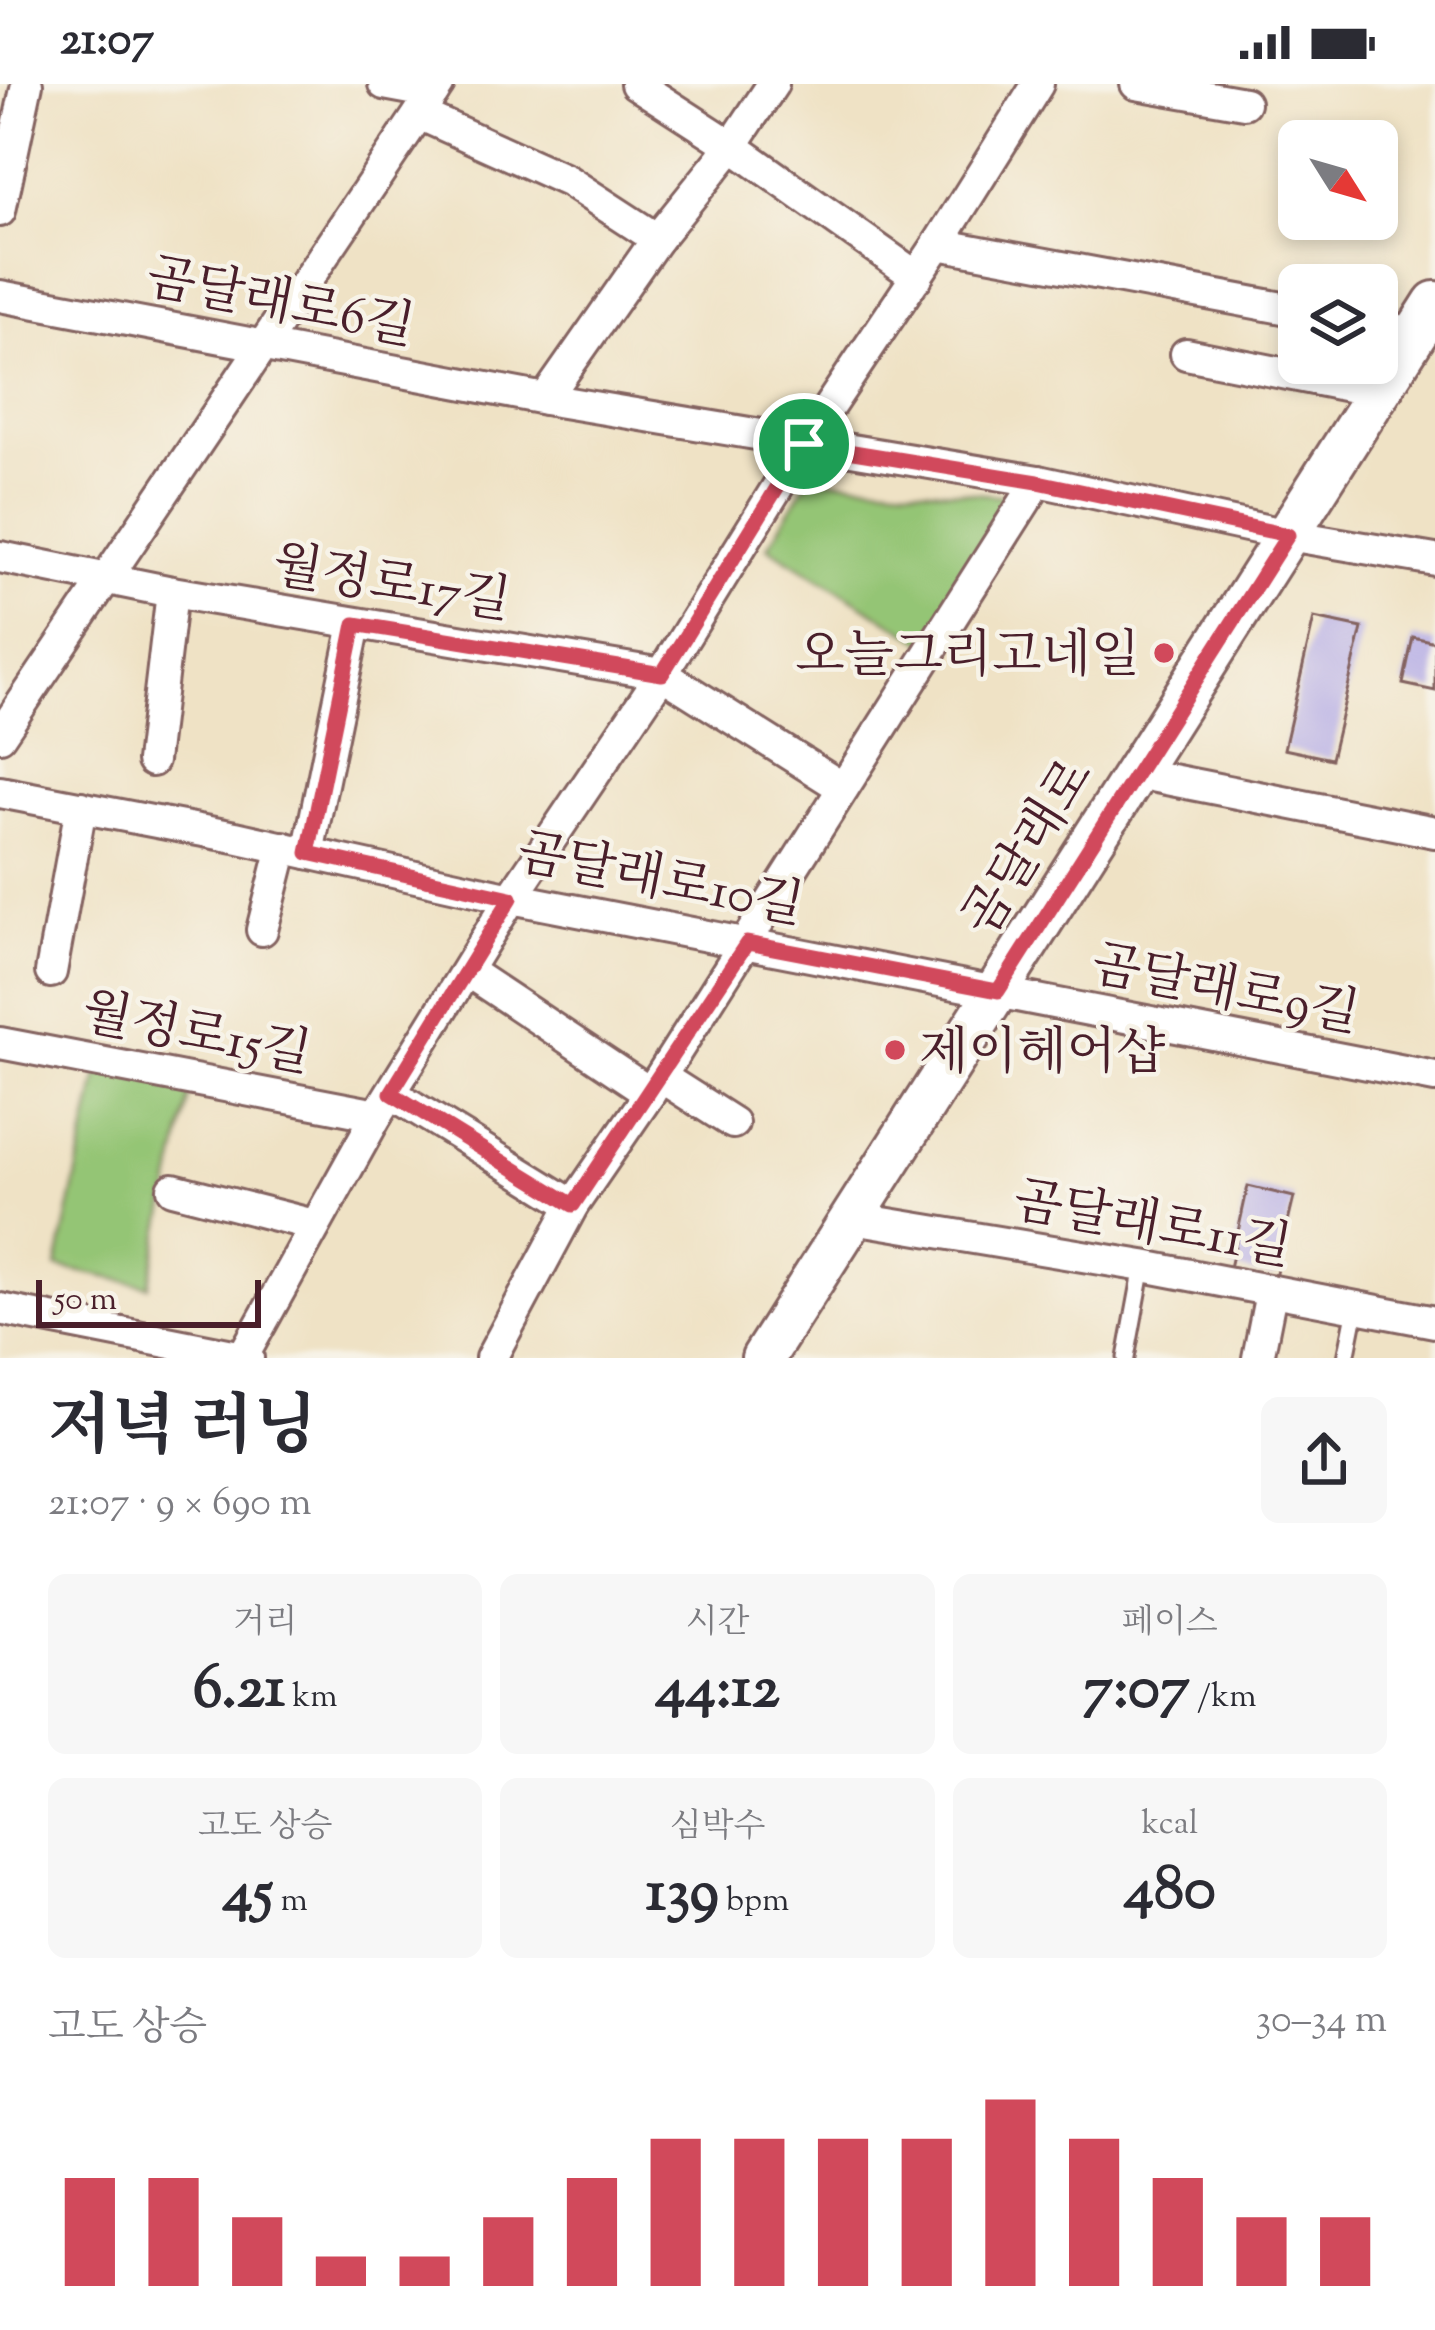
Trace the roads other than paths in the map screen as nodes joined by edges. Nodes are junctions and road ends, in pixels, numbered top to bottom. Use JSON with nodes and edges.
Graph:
{"nodes":[{"id":1,"x":27,"y":84,"type":"edge"},
{"id":2,"x":384,"y":84,"type":"edge"},
{"id":3,"x":636,"y":84,"type":"edge"},
{"id":4,"x":773,"y":84,"type":"edge"},
{"id":5,"x":1038,"y":84,"type":"edge"},
{"id":6,"x":1136,"y":84,"type":"edge"},
{"id":7,"x":430,"y":97,"type":"edge"},
{"id":8,"x":1244,"y":103,"type":"dead end"},
{"id":9,"x":732,"y":146,"type":"junction"},
{"id":10,"x":0,"y":211,"type":"edge"},
{"id":11,"x":657,"y":239,"type":"junction"},
{"id":12,"x":938,"y":244,"type":"junction"},
{"id":13,"x":916,"y":277,"type":"junction"},
{"id":14,"x":0,"y":296,"type":"edge"},
{"id":15,"x":1278,"y":307,"type":"edge"},
{"id":16,"x":1409,"y":321,"type":"edge"},
{"id":17,"x":264,"y":346,"type":"junction"},
{"id":18,"x":1186,"y":354,"type":"dead end"},
{"id":19,"x":1379,"y":392,"type":"junction"},
{"id":20,"x":545,"y":399,"type":"junction"},
{"id":21,"x":804,"y":444,"type":"junction"},
{"id":22,"x":1038,"y":482,"type":"junction"},
{"id":23,"x":1288,"y":535,"type":"junction"},
{"id":24,"x":0,"y":556,"type":"edge"},
{"id":25,"x":1435,"y":560,"type":"edge"},
{"id":26,"x":106,"y":579,"type":"junction"},
{"id":27,"x":172,"y":592,"type":"junction"},
{"id":28,"x":355,"y":624,"type":"junction"},
{"id":29,"x":662,"y":674,"type":"junction"},
{"id":30,"x":0,"y":736,"type":"edge"},
{"id":31,"x":152,"y":761,"type":"dead end"},
{"id":32,"x":1136,"y":773,"type":"junction"},
{"id":33,"x":843,"y":788,"type":"junction"},
{"id":34,"x":0,"y":792,"type":"edge"},
{"id":35,"x":81,"y":806,"type":"junction"},
{"id":36,"x":1435,"y":832,"type":"edge"},
{"id":37,"x":295,"y":850,"type":"junction"},
{"id":38,"x":511,"y":898,"type":"junction"},
{"id":39,"x":262,"y":930,"type":"dead end"},
{"id":40,"x":747,"y":943,"type":"junction"},
{"id":41,"x":467,"y":971,"type":"junction"},
{"id":42,"x":51,"y":972,"type":"dead end"},
{"id":43,"x":998,"y":991,"type":"junction"},
{"id":44,"x":0,"y":1043,"type":"edge"},
{"id":45,"x":1435,"y":1077,"type":"edge"},
{"id":46,"x":656,"y":1085,"type":"junction"},
{"id":47,"x":384,"y":1104,"type":"junction"},
{"id":48,"x":733,"y":1123,"type":"dead end"},
{"id":49,"x":173,"y":1189,"type":"dead end"},
{"id":50,"x":573,"y":1205,"type":"junction"},
{"id":51,"x":853,"y":1218,"type":"junction"},
{"id":52,"x":314,"y":1225,"type":"junction"},
{"id":53,"x":1144,"y":1266,"type":"junction"},
{"id":54,"x":1270,"y":1293,"type":"junction"},
{"id":55,"x":1356,"y":1308,"type":"junction"},
{"id":56,"x":0,"y":1309,"type":"edge"},
{"id":57,"x":1435,"y":1322,"type":"edge"},
{"id":58,"x":244,"y":1358,"type":"edge"},
{"id":59,"x":491,"y":1358,"type":"edge"},
{"id":60,"x":764,"y":1358,"type":"edge"},
{"id":61,"x":1126,"y":1358,"type":"edge"},
{"id":62,"x":1258,"y":1358,"type":"edge"},
{"id":63,"x":1346,"y":1358,"type":"edge"}],
"edges":[{"from":1,"to":10,"type":"street"},
{"from":2,"to":7,"type":"street"},
{"from":3,"to":9,"type":"street"},
{"from":4,"to":9,"type":"street"},
{"from":5,"to":12,"type":"street"},
{"from":6,"to":8,"type":"street"},
{"from":7,"to":11,"type":"street"},
{"from":7,"to":17,"type":"street"},
{"from":9,"to":11,"type":"street"},
{"from":9,"to":13,"type":"street"},
{"from":11,"to":20,"type":"street"},
{"from":12,"to":13,"type":"street"},
{"from":12,"to":15,"type":"street"},
{"from":13,"to":21,"type":"street"},
{"from":14,"to":17,"type":"street","name":"곰달래로6길"},
{"from":16,"to":19,"type":"street","name":"곰달래로"},
{"from":17,"to":20,"type":"street","name":"곰달래로6길"},
{"from":17,"to":26,"type":"street"},
{"from":18,"to":19,"type":"street"},
{"from":19,"to":23,"type":"street","name":"곰달래로"},
{"from":20,"to":21,"type":"street","name":"곰달래로6길"},
{"from":21,"to":22,"type":"street","name":"곰달래로6길"},
{"from":21,"to":29,"type":"street"},
{"from":22,"to":23,"type":"street","name":"곰달래로6길"},
{"from":22,"to":33,"type":"street"},
{"from":23,"to":25,"type":"street","name":"곰달래로6길"},
{"from":23,"to":32,"type":"street","name":"곰달래로"},
{"from":24,"to":26,"type":"street","name":"월정로17길"},
{"from":26,"to":27,"type":"street","name":"월정로17길"},
{"from":26,"to":30,"type":"street"},
{"from":27,"to":28,"type":"street","name":"월정로17길"},
{"from":27,"to":31,"type":"street"},
{"from":28,"to":29,"type":"street","name":"월정로17길"},
{"from":28,"to":37,"type":"street"},
{"from":29,"to":33,"type":"street"},
{"from":29,"to":38,"type":"street"},
{"from":32,"to":36,"type":"street"},
{"from":32,"to":43,"type":"street","name":"곰달래로"},
{"from":33,"to":40,"type":"street"},
{"from":34,"to":35,"type":"street","name":"곰달래로10길"},
{"from":35,"to":37,"type":"street","name":"곰달래로10길"},
{"from":35,"to":42,"type":"street"},
{"from":37,"to":38,"type":"street","name":"곰달래로10길"},
{"from":37,"to":39,"type":"street"},
{"from":38,"to":40,"type":"street","name":"곰달래로10길"},
{"from":38,"to":41,"type":"street"},
{"from":40,"to":43,"type":"street","name":"곰달래로10길"},
{"from":40,"to":46,"type":"street"},
{"from":41,"to":46,"type":"street"},
{"from":41,"to":47,"type":"street"},
{"from":43,"to":45,"type":"street","name":"곰달래로9길"},
{"from":43,"to":51,"type":"street","name":"곰달래로"},
{"from":44,"to":47,"type":"street","name":"월정로15길"},
{"from":46,"to":48,"type":"street"},
{"from":46,"to":50,"type":"street"},
{"from":47,"to":50,"type":"street"},
{"from":47,"to":52,"type":"street"},
{"from":49,"to":52,"type":"street"},
{"from":50,"to":59,"type":"street"},
{"from":51,"to":53,"type":"street","name":"곰달래로11길"},
{"from":51,"to":60,"type":"street","name":"곰달래로"},
{"from":52,"to":58,"type":"street"},
{"from":53,"to":54,"type":"street","name":"곰달래로11길"},
{"from":53,"to":61,"type":"lane"},
{"from":54,"to":55,"type":"street","name":"곰달래로11길"},
{"from":54,"to":62,"type":"street"},
{"from":55,"to":57,"type":"street","name":"곰달래로11길"},
{"from":55,"to":63,"type":"lane"},
{"from":56,"to":58,"type":"street"}]}
